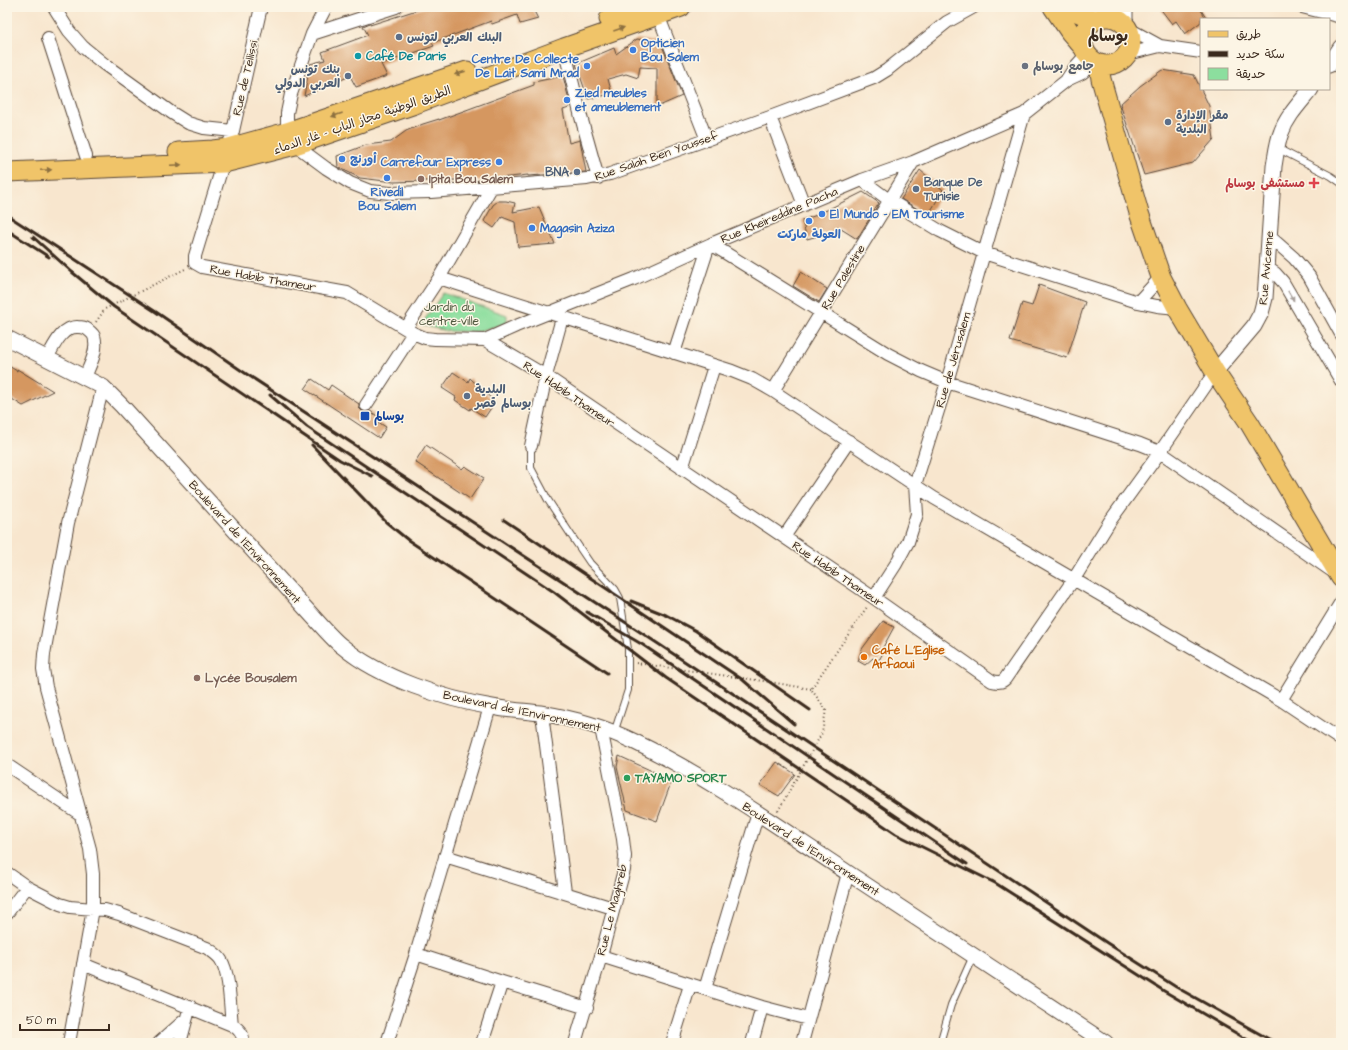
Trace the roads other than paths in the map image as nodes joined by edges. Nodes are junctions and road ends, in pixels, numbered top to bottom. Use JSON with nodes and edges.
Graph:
{"nodes":[{"id":1,"x":54,"y":7,"type":"edge"},
{"id":2,"x":261,"y":7,"type":"edge"},
{"id":3,"x":326,"y":7,"type":"edge"},
{"id":4,"x":396,"y":7,"type":"edge"},
{"id":5,"x":641,"y":7,"type":"edge"},
{"id":6,"x":681,"y":7,"type":"edge"},
{"id":7,"x":974,"y":7,"type":"edge"},
{"id":8,"x":1053,"y":7,"type":"edge"},
{"id":9,"x":1066,"y":7,"type":"edge"},
{"id":10,"x":1302,"y":7,"type":"edge"},
{"id":11,"x":655,"y":11,"type":"edge"},
{"id":12,"x":1098,"y":15,"type":"edge"},
{"id":13,"x":1341,"y":17,"type":"edge"},
{"id":14,"x":1126,"y":20,"type":"edge"},
{"id":15,"x":312,"y":34,"type":"junction"},
{"id":16,"x":48,"y":38,"type":"dead end"},
{"id":17,"x":1160,"y":46,"type":"junction"},
{"id":18,"x":1341,"y":47,"type":"edge"},
{"id":19,"x":564,"y":48,"type":"junction"},
{"id":20,"x":1200,"y":52,"type":"edge"},
{"id":21,"x":1128,"y":54,"type":"junction"},
{"id":22,"x":1095,"y":59,"type":"junction"},
{"id":23,"x":1330,"y":63,"type":"edge"},
{"id":24,"x":1310,"y":90,"type":"edge"},
{"id":25,"x":413,"y":97,"type":"junction"},
{"id":26,"x":1024,"y":114,"type":"junction"},
{"id":27,"x":770,"y":117,"type":"junction"},
{"id":28,"x":291,"y":138,"type":"junction"},
{"id":29,"x":707,"y":140,"type":"junction"},
{"id":30,"x":229,"y":147,"type":"junction"},
{"id":31,"x":1277,"y":148,"type":"junction"},
{"id":32,"x":86,"y":156,"type":"junction"},
{"id":33,"x":7,"y":160,"type":"edge"},
{"id":34,"x":913,"y":162,"type":"junction"},
{"id":35,"x":7,"y":172,"type":"edge"},
{"id":36,"x":598,"y":178,"type":"junction"},
{"id":37,"x":862,"y":180,"type":"junction"},
{"id":38,"x":1341,"y":183,"type":"edge"},
{"id":39,"x":491,"y":188,"type":"junction"},
{"id":40,"x":889,"y":200,"type":"junction"},
{"id":41,"x":804,"y":205,"type":"junction"},
{"id":42,"x":1269,"y":236,"type":"junction"},
{"id":43,"x":710,"y":244,"type":"junction"},
{"id":44,"x":984,"y":253,"type":"junction"},
{"id":45,"x":1266,"y":267,"type":"junction"},
{"id":46,"x":1161,"y":277,"type":"junction"},
{"id":47,"x":439,"y":278,"type":"junction"},
{"id":48,"x":1138,"y":302,"type":"junction"},
{"id":49,"x":1177,"y":308,"type":"junction"},
{"id":50,"x":821,"y":312,"type":"junction"},
{"id":51,"x":548,"y":313,"type":"junction"},
{"id":52,"x":562,"y":318,"type":"junction"},
{"id":53,"x":410,"y":331,"type":"junction"},
{"id":54,"x":1341,"y":334,"type":"edge"},
{"id":55,"x":7,"y":338,"type":"edge"},
{"id":56,"x":485,"y":340,"type":"junction"},
{"id":57,"x":674,"y":353,"type":"junction"},
{"id":58,"x":46,"y":358,"type":"junction"},
{"id":59,"x":714,"y":366,"type":"junction"},
{"id":60,"x":1215,"y":372,"type":"junction"},
{"id":61,"x":546,"y":376,"type":"junction"},
{"id":62,"x":86,"y":378,"type":"junction"},
{"id":63,"x":1341,"y":381,"type":"edge"},
{"id":64,"x":947,"y":382,"type":"junction"},
{"id":65,"x":103,"y":387,"type":"junction"},
{"id":66,"x":773,"y":391,"type":"junction"},
{"id":67,"x":366,"y":406,"type":"dead end"},
{"id":68,"x":850,"y":441,"type":"junction"},
{"id":69,"x":531,"y":446,"type":"joint"},
{"id":70,"x":1160,"y":452,"type":"junction"},
{"id":71,"x":682,"y":469,"type":"junction"},
{"id":72,"x":915,"y":485,"type":"junction"},
{"id":73,"x":784,"y":537,"type":"junction"},
{"id":74,"x":1340,"y":577,"type":"edge"},
{"id":75,"x":1074,"y":579,"type":"junction"},
{"id":76,"x":874,"y":598,"type":"junction"},
{"id":77,"x":1341,"y":602,"type":"edge"},
{"id":78,"x":1281,"y":700,"type":"junction"},
{"id":79,"x":490,"y":707,"type":"junction"},
{"id":80,"x":542,"y":714,"type":"junction"},
{"id":81,"x":608,"y":730,"type":"junction"},
{"id":82,"x":1341,"y":740,"type":"edge"},
{"id":83,"x":7,"y":765,"type":"edge"},
{"id":84,"x":758,"y":813,"type":"junction"},
{"id":85,"x":80,"y":814,"type":"junction"},
{"id":86,"x":445,"y":856,"type":"junction"},
{"id":87,"x":7,"y":873,"type":"edge"},
{"id":88,"x":848,"y":873,"type":"junction"},
{"id":89,"x":27,"y":887,"type":"junction"},
{"id":90,"x":565,"y":892,"type":"junction"},
{"id":91,"x":613,"y":908,"type":"junction"},
{"id":92,"x":93,"y":909,"type":"junction"},
{"id":93,"x":7,"y":913,"type":"edge"},
{"id":94,"x":416,"y":954,"type":"junction"},
{"id":95,"x":601,"y":956,"type":"junction"},
{"id":96,"x":973,"y":956,"type":"junction"},
{"id":97,"x":83,"y":964,"type":"junction"},
{"id":98,"x":502,"y":982,"type":"junction"},
{"id":99,"x":690,"y":985,"type":"junction"},
{"id":100,"x":705,"y":989,"type":"junction"},
{"id":101,"x":190,"y":1006,"type":"junction"},
{"id":102,"x":762,"y":1007,"type":"junction"},
{"id":103,"x":586,"y":1008,"type":"junction"},
{"id":104,"x":186,"y":1019,"type":"junction"},
{"id":105,"x":808,"y":1019,"type":"junction"},
{"id":106,"x":232,"y":1025,"type":"junction"},
{"id":107,"x":69,"y":1043,"type":"edge"},
{"id":108,"x":159,"y":1043,"type":"edge"},
{"id":109,"x":180,"y":1043,"type":"edge"},
{"id":110,"x":243,"y":1043,"type":"edge"},
{"id":111,"x":387,"y":1043,"type":"edge"},
{"id":112,"x":482,"y":1043,"type":"edge"},
{"id":113,"x":575,"y":1043,"type":"edge"},
{"id":114,"x":672,"y":1043,"type":"edge"},
{"id":115,"x":752,"y":1043,"type":"edge"},
{"id":116,"x":802,"y":1043,"type":"edge"},
{"id":117,"x":940,"y":1043,"type":"edge"},
{"id":118,"x":1106,"y":1043,"type":"edge"}],
"edges":[{"from":1,"to":30,"type":"street"},
{"from":2,"to":30,"type":"street","name":"Rue de Tellissi"},
{"from":3,"to":15,"type":"street"},
{"from":4,"to":15,"type":"street"},
{"from":5,"to":25,"type":"main road","name":"الطريق الوطنية مجاز الباب - غار الدماء","one_way":true},
{"from":6,"to":11,"type":"main road","name":"الطريق الوطنية مجاز الباب - غار الدماء"},
{"from":7,"to":27,"type":"street","name":"Rue Salah Ben Youssef"},
{"from":8,"to":22,"type":"main road"},
{"from":9,"to":12,"type":"main road"},
{"from":10,"to":13,"type":"street"},
{"from":19,"to":11,"type":"main road","name":"الطريق الوطنية مجاز الباب - غار الدماء","one_way":true},
{"from":11,"to":29,"type":"street"},
{"from":12,"to":14,"type":"main road"},
{"from":12,"to":22,"type":"main road"},
{"from":14,"to":17,"type":"street"},
{"from":14,"to":21,"type":"main road"},
{"from":15,"to":28,"type":"street"},
{"from":16,"to":32,"type":"street"},
{"from":17,"to":20,"type":"street"},
{"from":17,"to":21,"type":"street"},
{"from":18,"to":23,"type":"street"},
{"from":19,"to":25,"type":"main road","name":"الطريق الوطنية مجاز الباب - غار الدماء"},
{"from":19,"to":36,"type":"street"},
{"from":21,"to":22,"type":"main road"},
{"from":22,"to":26,"type":"street","name":"Rue Kheireddine Pacha"},
{"from":22,"to":46,"type":"main road"},
{"from":24,"to":31,"type":"street","name":"Rue Avicenne"},
{"from":25,"to":28,"type":"main road","name":"الطريق الوطنية مجاز الباب - غار الدماء"},
{"from":26,"to":34,"type":"street","name":"Rue Kheireddine Pacha"},
{"from":26,"to":44,"type":"street","name":"Rue de Jérusalem"},
{"from":27,"to":29,"type":"street","name":"Rue Salah Ben Youssef"},
{"from":27,"to":41,"type":"street"},
{"from":28,"to":30,"type":"main road","name":"الطريق الوطنية مجاز الباب - غار الدماء"},
{"from":28,"to":39,"type":"street","name":"Rue Salah Ben Youssef"},
{"from":29,"to":36,"type":"street","name":"Rue Salah Ben Youssef"},
{"from":30,"to":32,"type":"main road","name":"الطريق الوطنية مجاز الباب - غار الدماء"},
{"from":35,"to":30,"type":"main road","name":"الطريق الوطنية مجاز الباب - غار الدماء","one_way":true},
{"from":30,"to":53,"type":"street","name":"Rue Habib Thameur"},
{"from":31,"to":38,"type":"lane"},
{"from":31,"to":42,"type":"street","name":"Rue Avicenne"},
{"from":32,"to":33,"type":"main road","name":"الطريق الوطنية مجاز الباب - غار الدماء"},
{"from":34,"to":37,"type":"street","name":"Rue Kheireddine Pacha"},
{"from":34,"to":40,"type":"street","name":"Rue Palestine"},
{"from":36,"to":39,"type":"street","name":"Rue Salah Ben Youssef"},
{"from":37,"to":40,"type":"street"},
{"from":37,"to":41,"type":"street","name":"Rue Kheireddine Pacha"},
{"from":39,"to":47,"type":"street"},
{"from":40,"to":44,"type":"street"},
{"from":40,"to":50,"type":"street","name":"Rue Palestine"},
{"from":41,"to":43,"type":"street","name":"Rue Kheireddine Pacha"},
{"from":42,"to":45,"type":"street","name":"Rue Avicenne"},
{"from":42,"to":54,"type":"street"},
{"from":43,"to":50,"type":"street"},
{"from":43,"to":51,"type":"street","name":"Rue Kheireddine Pacha"},
{"from":43,"to":57,"type":"street"},
{"from":44,"to":48,"type":"street"},
{"from":44,"to":64,"type":"street","name":"Rue de Jérusalem"},
{"from":45,"to":60,"type":"street","name":"Rue Avicenne"},
{"from":45,"to":63,"type":"street","one_way":true},
{"from":46,"to":48,"type":"street"},
{"from":46,"to":49,"type":"main road"},
{"from":47,"to":51,"type":"street"},
{"from":47,"to":53,"type":"street"},
{"from":48,"to":49,"type":"street"},
{"from":49,"to":60,"type":"main road"},
{"from":50,"to":64,"type":"street"},
{"from":50,"to":66,"type":"street","name":"Rue Palestine"},
{"from":51,"to":52,"type":"street"},
{"from":51,"to":56,"type":"street","name":"Rue Kheireddine Pacha"},
{"from":52,"to":57,"type":"street"},
{"from":52,"to":61,"type":"street"},
{"from":53,"to":56,"type":"street","name":"Rue Habib Thameur"},
{"from":53,"to":67,"type":"street"},
{"from":55,"to":58,"type":"street","name":"Boulevard de l'Environnement"},
{"from":56,"to":61,"type":"street","name":"Rue Habib Thameur"},
{"from":57,"to":59,"type":"street"},
{"from":58,"to":62,"type":"street","name":"Boulevard de l'Environnement"},
{"from":58,"to":62,"type":"street"},
{"from":59,"to":66,"type":"street"},
{"from":59,"to":71,"type":"street"},
{"from":60,"to":70,"type":"street"},
{"from":60,"to":74,"type":"main road"},
{"from":61,"to":69,"type":"street"},
{"from":61,"to":71,"type":"street","name":"Rue Habib Thameur"},
{"from":62,"to":65,"type":"street","name":"Boulevard de l'Environnement"},
{"from":64,"to":70,"type":"street"},
{"from":64,"to":72,"type":"street","name":"Rue de Jérusalem"},
{"from":65,"to":79,"type":"street","name":"Boulevard de l'Environnement"},
{"from":65,"to":85,"type":"street"},
{"from":66,"to":68,"type":"street"},
{"from":68,"to":72,"type":"street"},
{"from":68,"to":73,"type":"street"},
{"from":69,"to":81,"type":"lane"},
{"from":70,"to":74,"type":"street"},
{"from":70,"to":75,"type":"street"},
{"from":71,"to":73,"type":"street","name":"Rue Habib Thameur"},
{"from":72,"to":75,"type":"street"},
{"from":72,"to":76,"type":"street","name":"Rue de Jérusalem"},
{"from":73,"to":76,"type":"street","name":"Rue Habib Thameur"},
{"from":75,"to":76,"type":"street","name":"Rue Habib Thameur"},
{"from":75,"to":78,"type":"street"},
{"from":77,"to":78,"type":"street"},
{"from":78,"to":82,"type":"street"},
{"from":79,"to":80,"type":"street","name":"Boulevard de l'Environnement"},
{"from":79,"to":86,"type":"street"},
{"from":80,"to":81,"type":"street","name":"Boulevard de l'Environnement"},
{"from":80,"to":90,"type":"street"},
{"from":81,"to":84,"type":"street","name":"Boulevard de l'Environnement"},
{"from":81,"to":91,"type":"street","name":"Rue Le Maghreb"},
{"from":83,"to":85,"type":"street"},
{"from":84,"to":88,"type":"street","name":"Boulevard de l'Environnement"},
{"from":84,"to":100,"type":"street"},
{"from":85,"to":92,"type":"street"},
{"from":86,"to":90,"type":"street"},
{"from":86,"to":94,"type":"street"},
{"from":87,"to":89,"type":"street"},
{"from":88,"to":96,"type":"street","name":"Boulevard de l'Environnement"},
{"from":88,"to":105,"type":"street"},
{"from":89,"to":92,"type":"street"},
{"from":89,"to":93,"type":"street"},
{"from":90,"to":91,"type":"street"},
{"from":91,"to":95,"type":"street","name":"Rue Le Maghreb"},
{"from":92,"to":97,"type":"street"},
{"from":92,"to":106,"type":"street"},
{"from":94,"to":98,"type":"street"},
{"from":94,"to":111,"type":"street"},
{"from":95,"to":99,"type":"street"},
{"from":95,"to":103,"type":"street","name":"Rue Le Maghreb"},
{"from":96,"to":117,"type":"lane"},
{"from":96,"to":118,"type":"street","name":"Boulevard de l'Environnement"},
{"from":97,"to":101,"type":"street"},
{"from":97,"to":107,"type":"street"},
{"from":98,"to":103,"type":"street"},
{"from":98,"to":112,"type":"street"},
{"from":99,"to":100,"type":"street"},
{"from":99,"to":114,"type":"street"},
{"from":100,"to":102,"type":"street"},
{"from":101,"to":104,"type":"street"},
{"from":101,"to":106,"type":"street"},
{"from":102,"to":105,"type":"street"},
{"from":102,"to":115,"type":"street"},
{"from":103,"to":113,"type":"street","name":"Rue Le Maghreb"},
{"from":104,"to":108,"type":"street"},
{"from":104,"to":109,"type":"street"},
{"from":105,"to":116,"type":"street"},
{"from":106,"to":110,"type":"street"}]}
